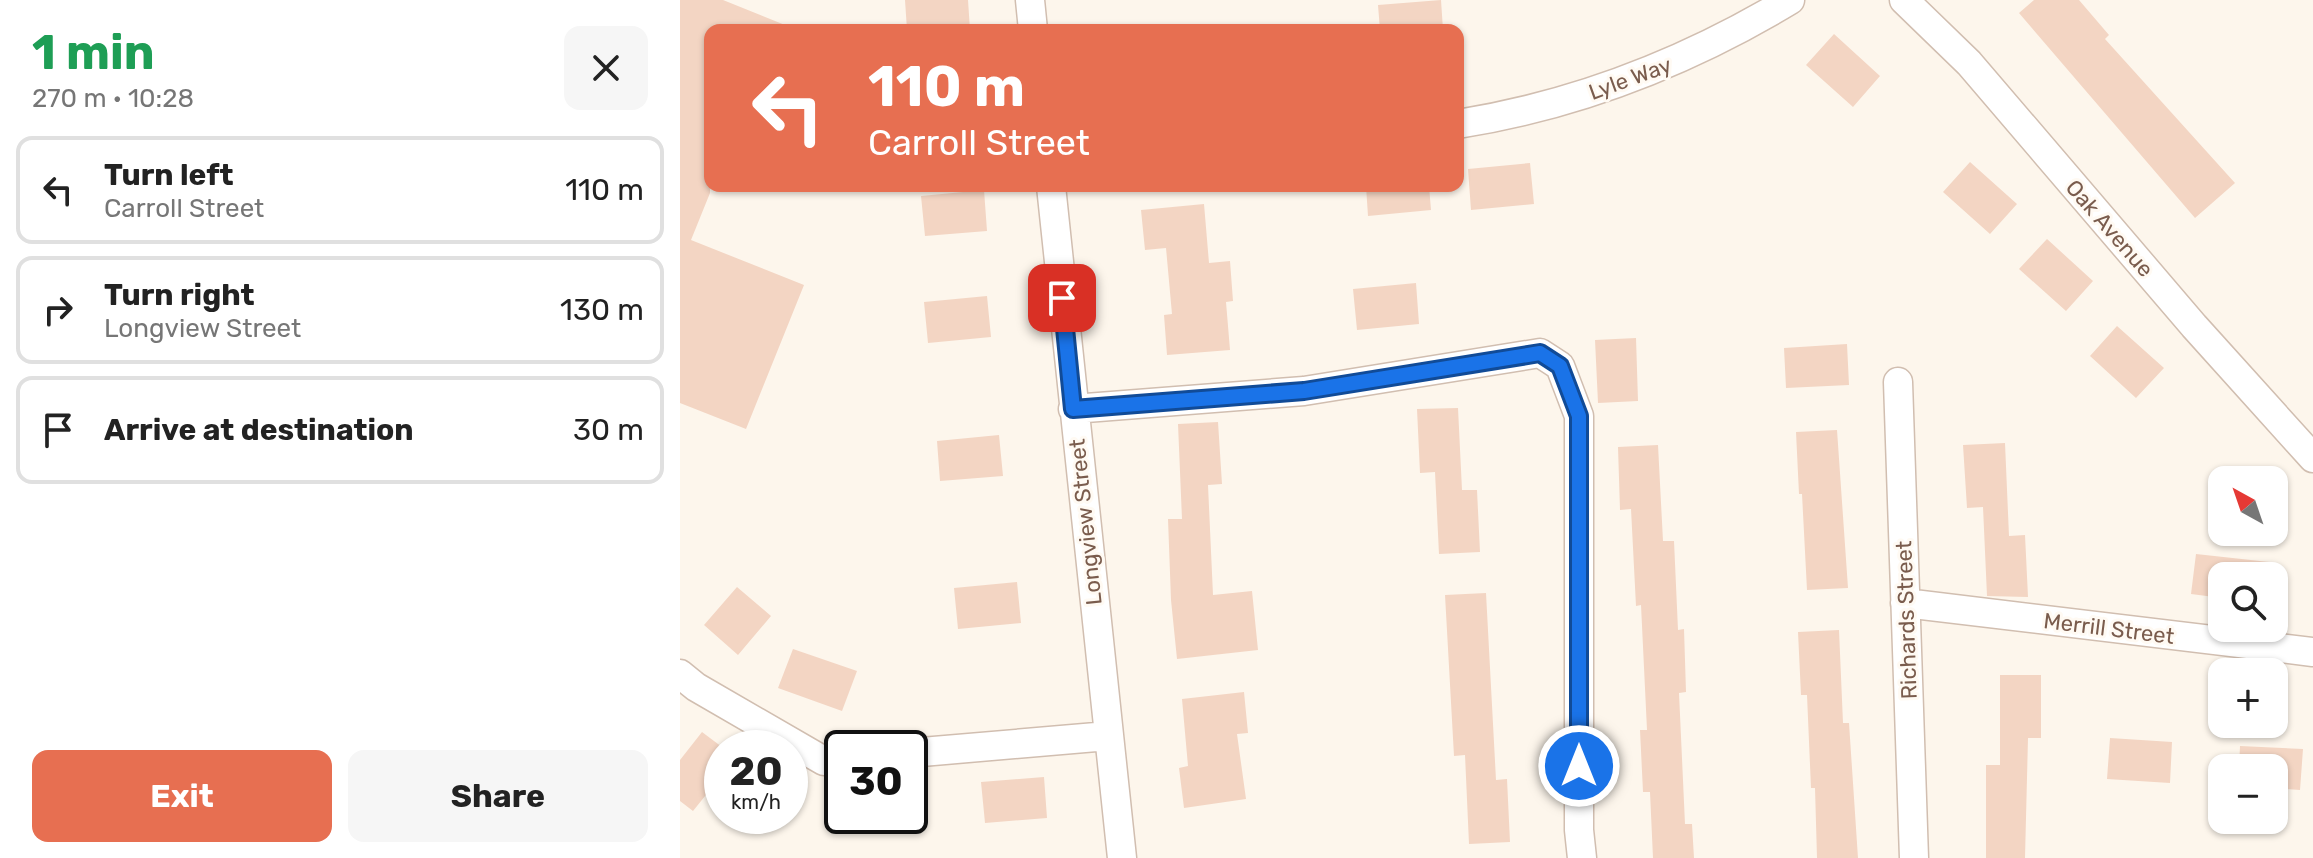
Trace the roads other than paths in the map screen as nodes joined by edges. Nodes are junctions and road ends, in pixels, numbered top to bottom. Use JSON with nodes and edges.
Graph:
{"nodes":[{"id":1,"x":1030,"y":0,"type":"edge"},
{"id":2,"x":1790,"y":0,"type":"edge"},
{"id":3,"x":1904,"y":0,"type":"edge"},
{"id":4,"x":1032,"y":24,"type":"edge"},
{"id":5,"x":1464,"y":123,"type":"edge"},
{"id":6,"x":1052,"y":192,"type":"edge"},
{"id":7,"x":1898,"y":382,"type":"dead end"},
{"id":8,"x":1073,"y":409,"type":"junction"},
{"id":9,"x":2313,"y":458,"type":"edge"},
{"id":10,"x":1905,"y":603,"type":"junction"},
{"id":11,"x":2313,"y":652,"type":"edge"},
{"id":12,"x":680,"y":674,"type":"edge"},
{"id":13,"x":1108,"y":736,"type":"junction"},
{"id":14,"x":928,"y":751,"type":"edge"},
{"id":15,"x":824,"y":761,"type":"edge"},
{"id":16,"x":1122,"y":858,"type":"edge"},
{"id":17,"x":1582,"y":858,"type":"edge"},
{"id":18,"x":1914,"y":858,"type":"edge"}],
"edges":[{"from":1,"to":4,"type":"street"},
{"from":2,"to":5,"type":"street","name":"Lyle Way"},
{"from":3,"to":9,"type":"street","name":"Oak Avenue"},
{"from":6,"to":8,"type":"street","name":"Longview Street"},
{"from":7,"to":10,"type":"street","name":"Richards Street"},
{"from":8,"to":13,"type":"street","name":"Longview Street"},
{"from":8,"to":17,"type":"street"},
{"from":10,"to":11,"type":"street","name":"Merrill Street"},
{"from":10,"to":18,"type":"street","name":"Richards Street"},
{"from":12,"to":15,"type":"street"},
{"from":13,"to":14,"type":"street"},
{"from":13,"to":16,"type":"street","name":"Longview Street"}]}
